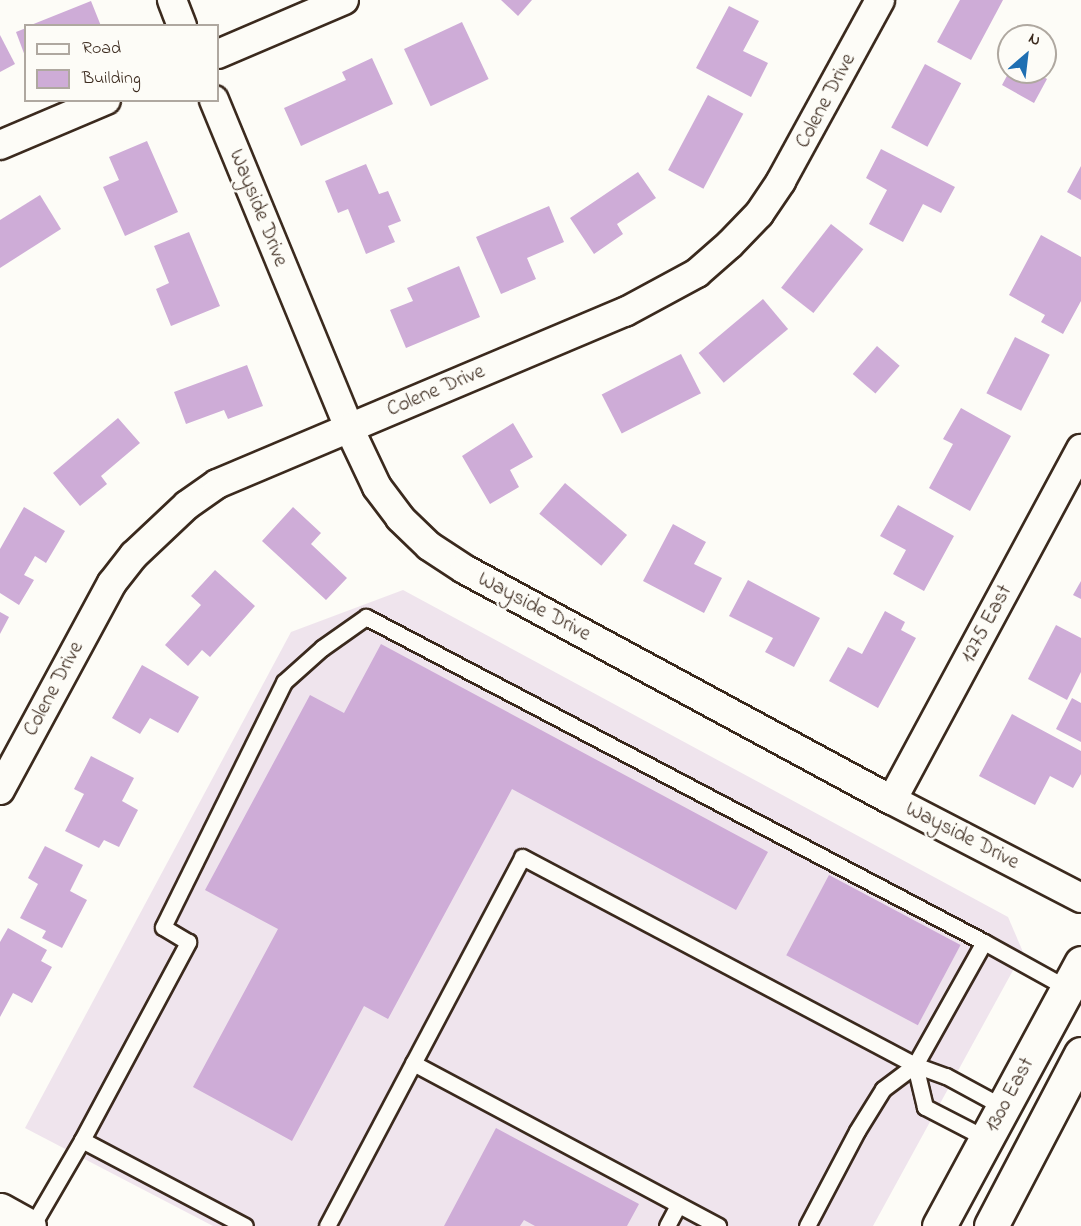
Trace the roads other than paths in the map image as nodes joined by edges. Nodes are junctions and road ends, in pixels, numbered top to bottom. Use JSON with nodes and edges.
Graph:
{"nodes":[{"id":1,"x":172,"y":0,"type":"edge"},
{"id":2,"x":344,"y":0,"type":"edge"},
{"id":3,"x":880,"y":0,"type":"edge"},
{"id":4,"x":181,"y":24,"type":"edge"},
{"id":5,"x":219,"y":54,"type":"edge"},
{"id":6,"x":101,"y":102,"type":"edge"},
{"id":7,"x":214,"y":102,"type":"edge"},
{"id":8,"x":0,"y":145,"type":"edge"},
{"id":9,"x":349,"y":428,"type":"junction"},
{"id":10,"x":1081,"y":449,"type":"edge"},
{"id":11,"x":0,"y":790,"type":"edge"},
{"id":12,"x":892,"y":800,"type":"junction"},
{"id":13,"x":1081,"y":898,"type":"edge"},
{"id":14,"x":984,"y":942,"type":"junction"},
{"id":15,"x":1074,"y":976,"type":"edge"},
{"id":16,"x":1081,"y":1054,"type":"edge"},
{"id":17,"x":413,"y":1063,"type":"junction"},
{"id":18,"x":915,"y":1065,"type":"junction"},
{"id":19,"x":1003,"y":1107,"type":"junction"},
{"id":20,"x":1038,"y":1136,"type":"junction"},
{"id":21,"x":987,"y":1139,"type":"junction"},
{"id":22,"x":82,"y":1140,"type":"junction"},
{"id":23,"x":678,"y":1204,"type":"junction"},
{"id":24,"x":0,"y":1210,"type":"edge"},
{"id":25,"x":30,"y":1226,"type":"edge"},
{"id":26,"x":245,"y":1226,"type":"edge"},
{"id":27,"x":327,"y":1226,"type":"edge"},
{"id":28,"x":667,"y":1226,"type":"edge"},
{"id":29,"x":718,"y":1226,"type":"edge"},
{"id":30,"x":807,"y":1226,"type":"edge"},
{"id":31,"x":939,"y":1226,"type":"edge"},
{"id":32,"x":991,"y":1226,"type":"edge"}],
"edges":[{"from":1,"to":4,"type":"street"},
{"from":2,"to":5,"type":"street"},
{"from":3,"to":9,"type":"street","name":"Colene Drive"},
{"from":6,"to":8,"type":"street"},
{"from":7,"to":9,"type":"street","name":"Wayside Drive"},
{"from":9,"to":11,"type":"street","name":"Colene Drive"},
{"from":9,"to":12,"type":"street","name":"Wayside Drive"},
{"from":10,"to":12,"type":"street","name":"1275 East"},
{"from":12,"to":13,"type":"street","name":"Wayside Drive"},
{"from":14,"to":15,"type":"lane"},
{"from":14,"to":18,"type":"lane"},
{"from":14,"to":22,"type":"lane"},
{"from":15,"to":19,"type":"main road","name":"1300 East"},
{"from":16,"to":20,"type":"main road","name":"1300 East"},
{"from":17,"to":18,"type":"lane"},
{"from":17,"to":23,"type":"lane"},
{"from":17,"to":27,"type":"lane"},
{"from":18,"to":19,"type":"lane"},
{"from":18,"to":21,"type":"lane"},
{"from":18,"to":30,"type":"lane"},
{"from":19,"to":20,"type":"main road"},
{"from":19,"to":21,"type":"main road","name":"1300 East"},
{"from":20,"to":32,"type":"main road","name":"1300 East"},
{"from":21,"to":31,"type":"main road","name":"1300 East"},
{"from":22,"to":25,"type":"lane"},
{"from":22,"to":26,"type":"lane"},
{"from":23,"to":28,"type":"lane"},
{"from":23,"to":29,"type":"lane"},
{"from":24,"to":25,"type":"main road"}]}
